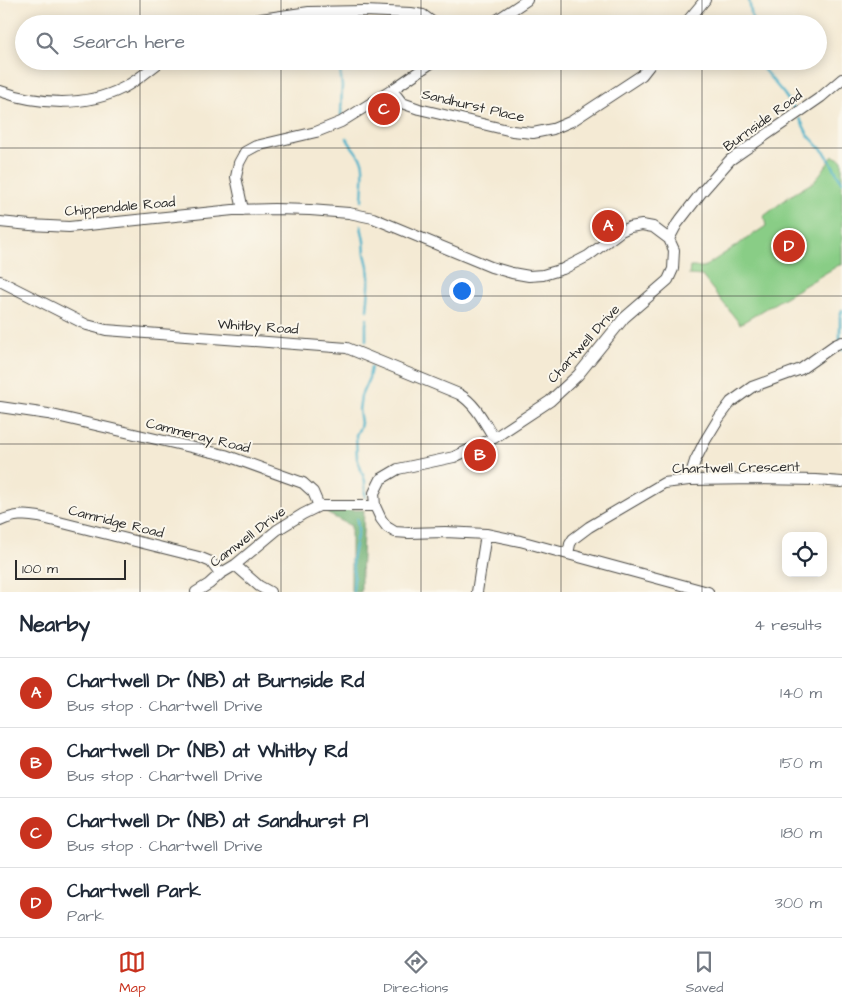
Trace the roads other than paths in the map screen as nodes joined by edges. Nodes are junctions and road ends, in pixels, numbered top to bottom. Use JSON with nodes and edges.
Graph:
{"nodes":[{"id":1,"x":527,"y":0,"type":"edge"},
{"id":2,"x":705,"y":0,"type":"edge"},
{"id":3,"x":288,"y":15,"type":"edge"},
{"id":4,"x":422,"y":15,"type":"edge"},
{"id":5,"x":504,"y":15,"type":"edge"},
{"id":6,"x":692,"y":15,"type":"edge"},
{"id":7,"x":149,"y":70,"type":"edge"},
{"id":8,"x":421,"y":70,"type":"edge"},
{"id":9,"x":646,"y":70,"type":"edge"},
{"id":10,"x":842,"y":79,"type":"edge"},
{"id":11,"x":392,"y":90,"type":"junction"},
{"id":12,"x":0,"y":91,"type":"edge"},
{"id":13,"x":243,"y":210,"type":"junction"},
{"id":14,"x":0,"y":222,"type":"edge"},
{"id":15,"x":669,"y":239,"type":"junction"},
{"id":16,"x":0,"y":281,"type":"edge"},
{"id":17,"x":842,"y":342,"type":"edge"},
{"id":18,"x":0,"y":407,"type":"edge"},
{"id":19,"x":494,"y":438,"type":"junction"},
{"id":20,"x":689,"y":480,"type":"junction"},
{"id":21,"x":842,"y":482,"type":"edge"},
{"id":22,"x":318,"y":506,"type":"junction"},
{"id":23,"x":375,"y":506,"type":"junction"},
{"id":24,"x":0,"y":521,"type":"edge"},
{"id":25,"x":486,"y":534,"type":"junction"},
{"id":26,"x":568,"y":554,"type":"junction"},
{"id":27,"x":235,"y":565,"type":"junction"},
{"id":28,"x":220,"y":574,"type":"junction"},
{"id":29,"x":196,"y":592,"type":"edge"},
{"id":30,"x":270,"y":592,"type":"edge"},
{"id":31,"x":477,"y":592,"type":"edge"},
{"id":32,"x":708,"y":592,"type":"edge"}],
"edges":[{"from":1,"to":5,"type":"street"},
{"from":2,"to":6,"type":"street"},
{"from":3,"to":4,"type":"street"},
{"from":7,"to":12,"type":"street"},
{"from":8,"to":11,"type":"street"},
{"from":9,"to":11,"type":"street","name":"Sandhurst Place"},
{"from":10,"to":15,"type":"street","name":"Burnside Road"},
{"from":11,"to":13,"type":"street"},
{"from":13,"to":14,"type":"street","name":"Chippendale Road"},
{"from":13,"to":15,"type":"street"},
{"from":15,"to":19,"type":"street","name":"Chartwell Drive"},
{"from":16,"to":19,"type":"street","name":"Whitby Road"},
{"from":17,"to":20,"type":"street"},
{"from":18,"to":22,"type":"street","name":"Cammeray Road"},
{"from":19,"to":23,"type":"street","name":"Chartwell Drive"},
{"from":20,"to":21,"type":"street","name":"Chartwell Crescent"},
{"from":20,"to":26,"type":"street","name":"Chartwell Crescent"},
{"from":22,"to":23,"type":"street"},
{"from":22,"to":27,"type":"street","name":"Camwell Drive"},
{"from":23,"to":25,"type":"street"},
{"from":24,"to":28,"type":"street","name":"Camridge Road"},
{"from":25,"to":26,"type":"street"},
{"from":25,"to":31,"type":"street"},
{"from":26,"to":32,"type":"street"},
{"from":27,"to":28,"type":"street","name":"Camwell Drive"},
{"from":27,"to":30,"type":"street"},
{"from":28,"to":29,"type":"street","name":"Camwell Drive"}]}
